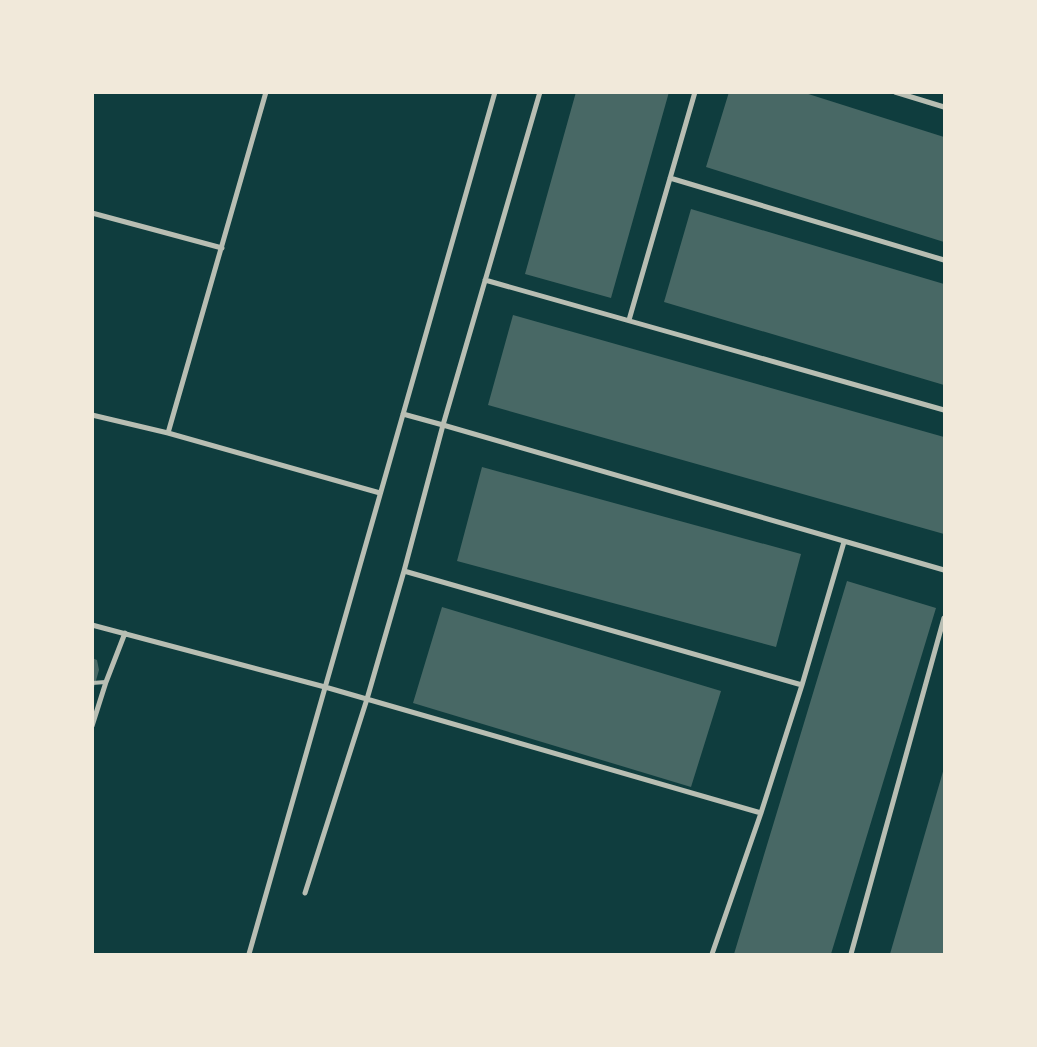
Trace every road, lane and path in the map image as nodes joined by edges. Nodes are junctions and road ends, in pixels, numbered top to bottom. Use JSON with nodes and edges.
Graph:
{"nodes":[{"id":1,"x":266,"y":92,"type":"edge"},
{"id":2,"x":495,"y":92,"type":"edge"},
{"id":3,"x":540,"y":92,"type":"edge"},
{"id":4,"x":695,"y":92,"type":"edge"},
{"id":5,"x":895,"y":92,"type":"edge"},
{"id":6,"x":944,"y":107,"type":"edge"},
{"id":7,"x":670,"y":178,"type":"junction"},
{"id":8,"x":92,"y":213,"type":"edge"},
{"id":9,"x":222,"y":248,"type":"junction"},
{"id":10,"x":944,"y":260,"type":"edge"},
{"id":11,"x":485,"y":280,"type":"junction"},
{"id":12,"x":628,"y":320,"type":"junction"},
{"id":13,"x":944,"y":410,"type":"edge"},
{"id":14,"x":403,"y":414,"type":"junction"},
{"id":15,"x":92,"y":415,"type":"edge"},
{"id":16,"x":443,"y":425,"type":"junction"},
{"id":17,"x":168,"y":433,"type":"junction"},
{"id":18,"x":380,"y":493,"type":"junction"},
{"id":19,"x":844,"y":542,"type":"junction"},
{"id":20,"x":944,"y":570,"type":"edge"},
{"id":21,"x":404,"y":571,"type":"junction"},
{"id":22,"x":944,"y":618,"type":"edge"},
{"id":23,"x":92,"y":625,"type":"edge"},
{"id":24,"x":125,"y":633,"type":"junction"},
{"id":25,"x":106,"y":682,"type":"junction"},
{"id":26,"x":92,"y":683,"type":"edge"},
{"id":27,"x":802,"y":685,"type":"junction"},
{"id":28,"x":325,"y":687,"type":"junction"},
{"id":29,"x":367,"y":699,"type":"junction"},
{"id":30,"x":92,"y":726,"type":"edge"},
{"id":31,"x":761,"y":814,"type":"junction"},
{"id":32,"x":305,"y":893,"type":"dead end"},
{"id":33,"x":249,"y":954,"type":"edge"},
{"id":34,"x":712,"y":954,"type":"edge"},
{"id":35,"x":852,"y":954,"type":"edge"}],
"edges":[{"from":1,"to":9,"type":"street"},
{"from":2,"to":14,"type":"street"},
{"from":3,"to":11,"type":"street"},
{"from":4,"to":7,"type":"street"},
{"from":5,"to":6,"type":"street"},
{"from":7,"to":10,"type":"street"},
{"from":7,"to":12,"type":"street"},
{"from":8,"to":9,"type":"street"},
{"from":9,"to":17,"type":"street"},
{"from":11,"to":12,"type":"street"},
{"from":11,"to":16,"type":"street"},
{"from":12,"to":13,"type":"street"},
{"from":14,"to":16,"type":"street"},
{"from":14,"to":18,"type":"street"},
{"from":15,"to":17,"type":"street"},
{"from":16,"to":19,"type":"street"},
{"from":16,"to":21,"type":"street"},
{"from":17,"to":18,"type":"street"},
{"from":18,"to":28,"type":"street"},
{"from":19,"to":20,"type":"street"},
{"from":19,"to":27,"type":"street"},
{"from":21,"to":27,"type":"street"},
{"from":21,"to":29,"type":"street"},
{"from":22,"to":35,"type":"street"},
{"from":23,"to":24,"type":"street"},
{"from":24,"to":25,"type":"street"},
{"from":24,"to":28,"type":"street"},
{"from":25,"to":26,"type":"lane"},
{"from":25,"to":30,"type":"street"},
{"from":27,"to":31,"type":"street"},
{"from":28,"to":29,"type":"street"},
{"from":28,"to":33,"type":"street"},
{"from":29,"to":31,"type":"street"},
{"from":29,"to":32,"type":"street"},
{"from":31,"to":34,"type":"street"}]}
